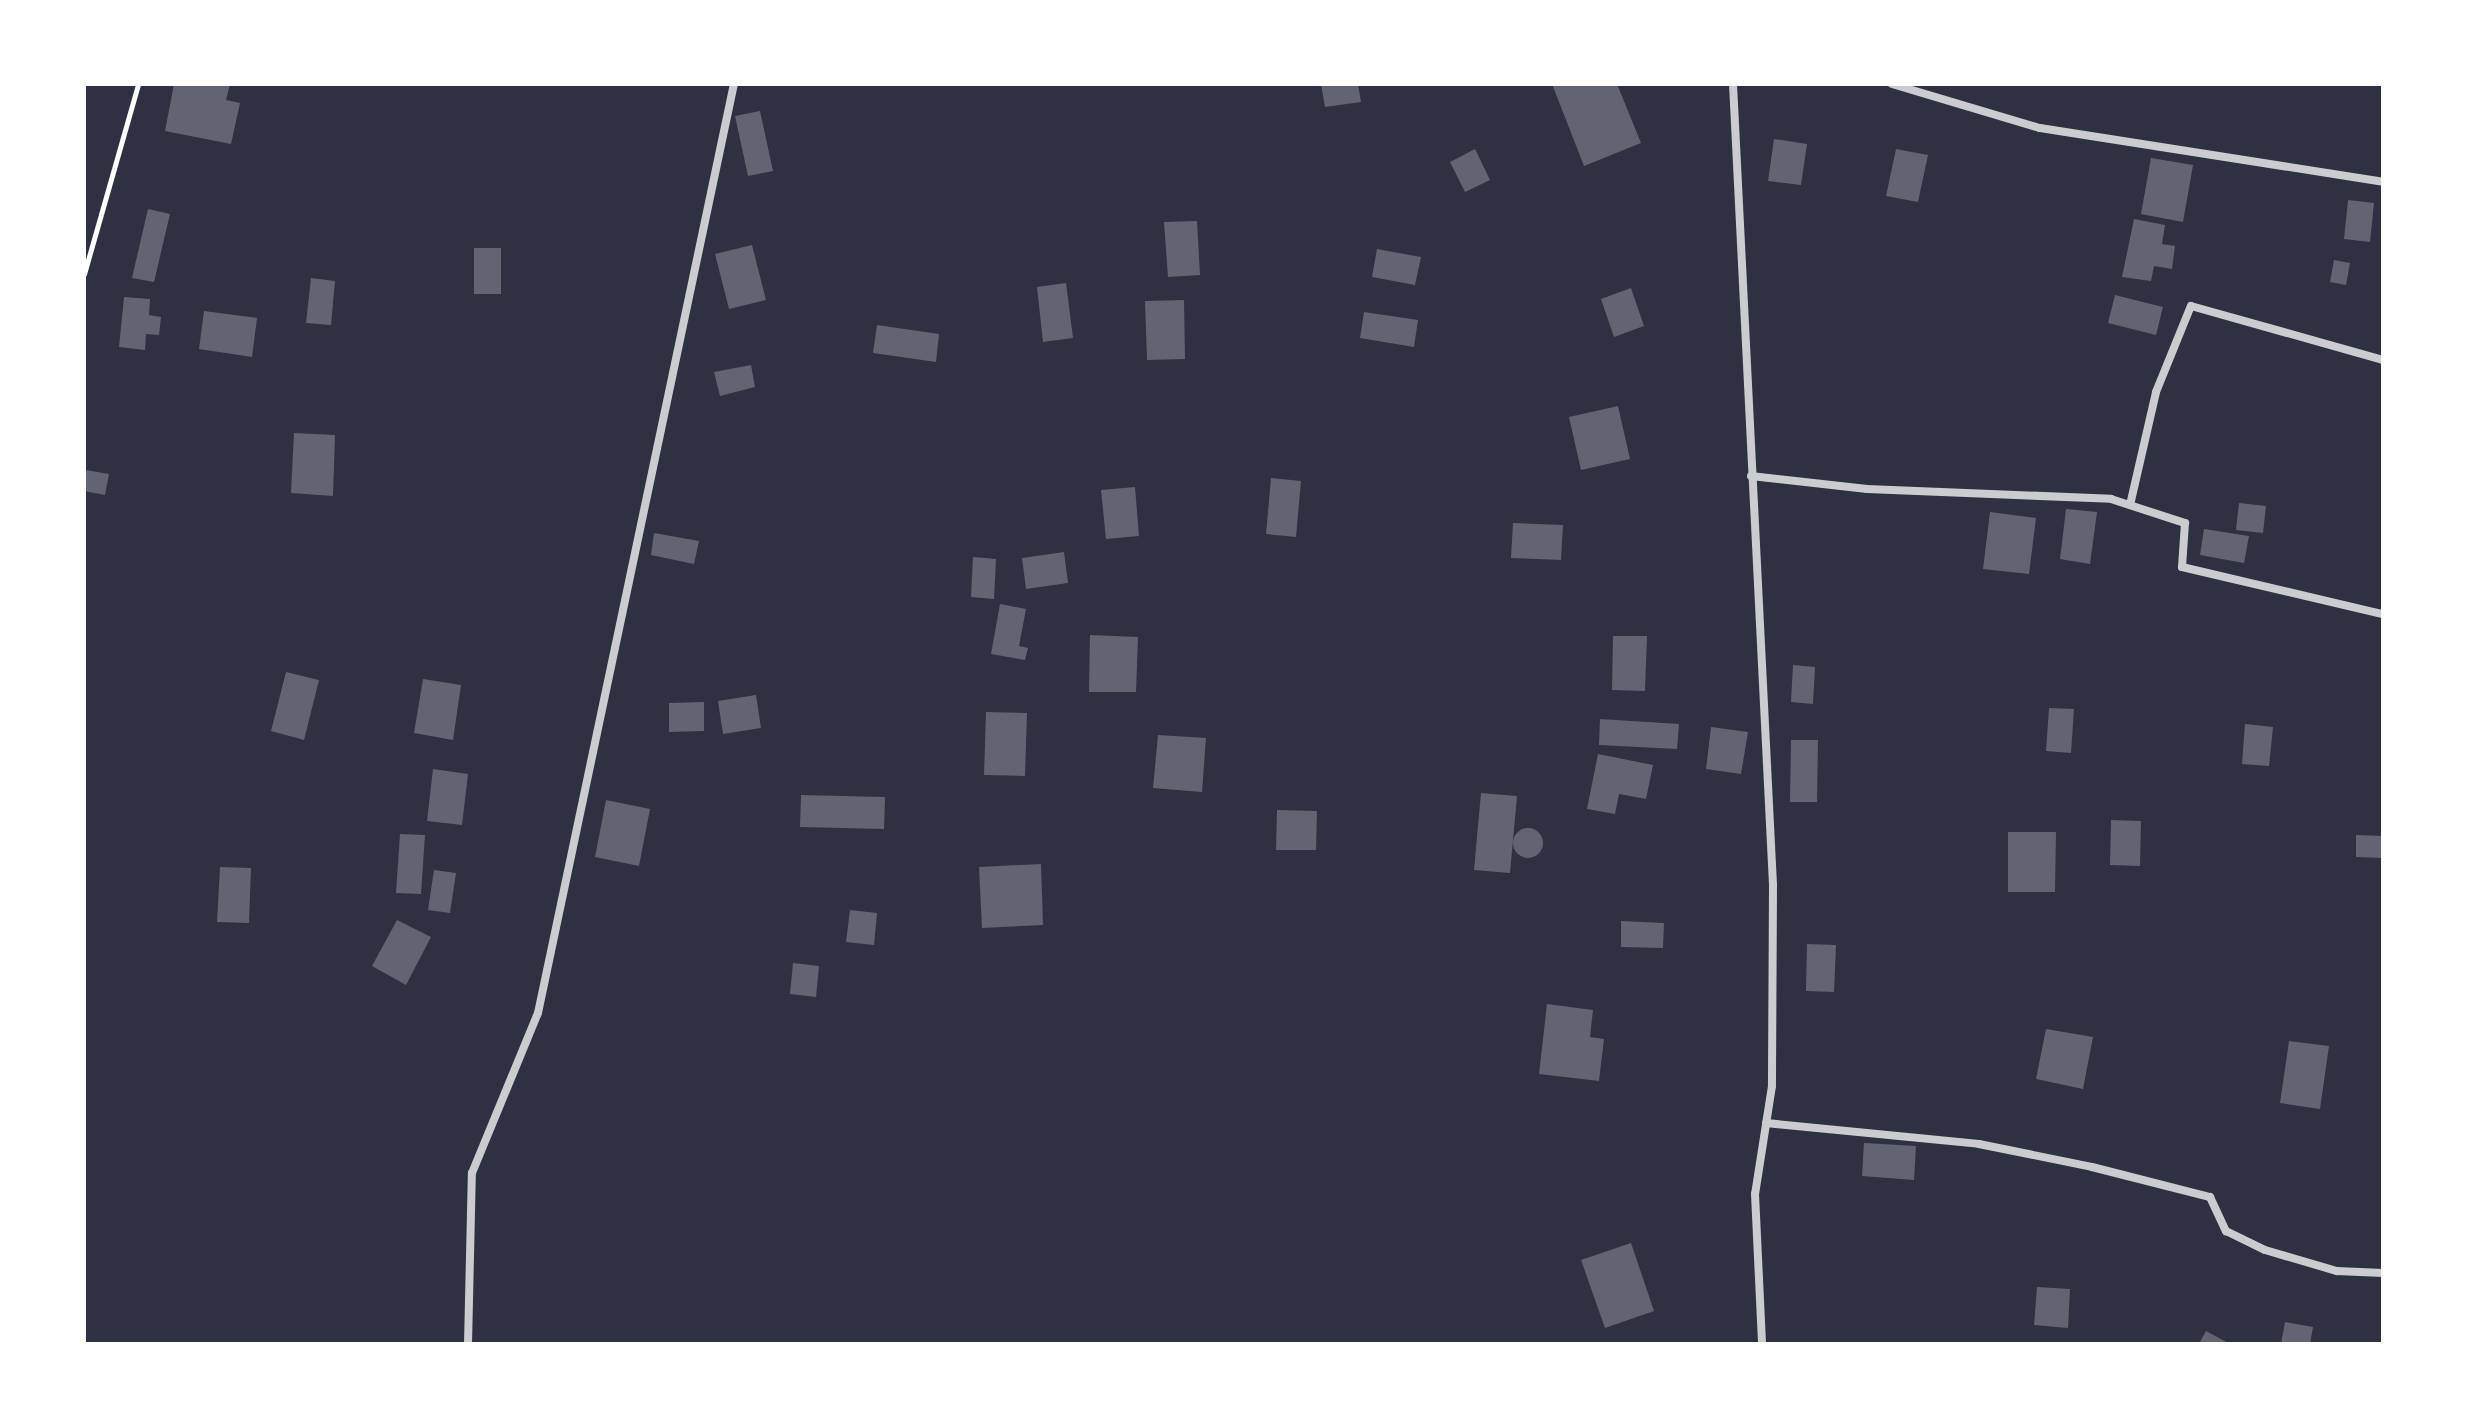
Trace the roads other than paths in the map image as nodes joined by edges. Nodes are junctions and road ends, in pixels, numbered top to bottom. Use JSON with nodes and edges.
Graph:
{"nodes":[{"id":1,"x":734,"y":84,"type":"edge"},
{"id":2,"x":1733,"y":84,"type":"edge"},
{"id":3,"x":1892,"y":84,"type":"edge"},
{"id":4,"x":2383,"y":182,"type":"edge"},
{"id":5,"x":2383,"y":360,"type":"edge"},
{"id":6,"x":1751,"y":476,"type":"junction"},
{"id":7,"x":2130,"y":505,"type":"junction"},
{"id":8,"x":2383,"y":614,"type":"edge"},
{"id":9,"x":1766,"y":1123,"type":"junction"},
{"id":10,"x":2383,"y":1273,"type":"edge"},
{"id":11,"x":468,"y":1344,"type":"edge"},
{"id":12,"x":1762,"y":1344,"type":"edge"}],
"edges":[{"from":1,"to":11,"type":"street"},
{"from":2,"to":6,"type":"street"},
{"from":3,"to":4,"type":"street"},
{"from":5,"to":7,"type":"street"},
{"from":6,"to":7,"type":"street"},
{"from":6,"to":9,"type":"street"},
{"from":7,"to":8,"type":"street"},
{"from":9,"to":10,"type":"street"},
{"from":9,"to":12,"type":"street"}]}
